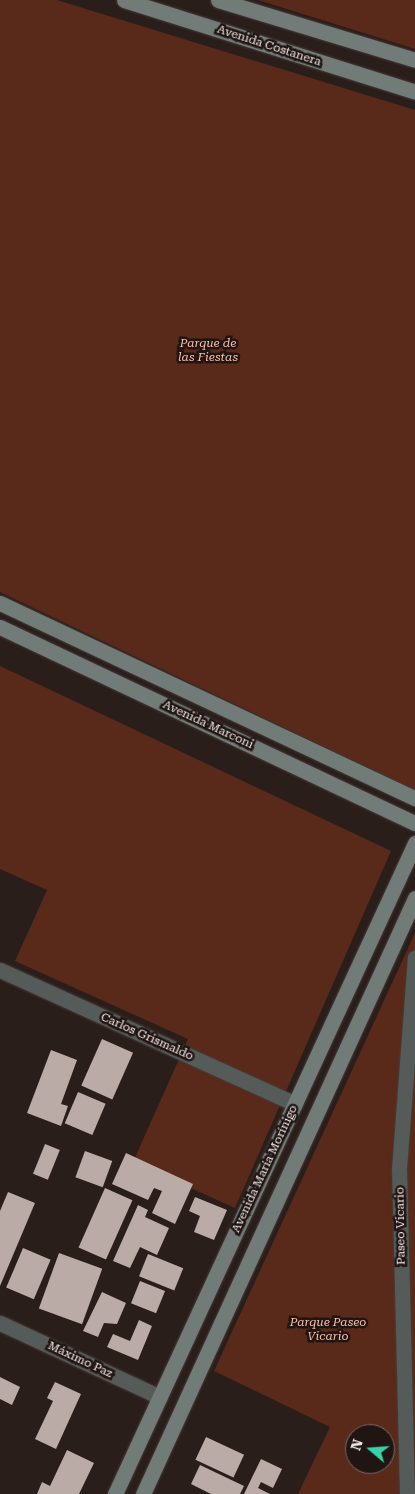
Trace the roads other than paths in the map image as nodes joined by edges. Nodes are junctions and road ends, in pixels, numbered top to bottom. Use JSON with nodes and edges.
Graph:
{"nodes":[{"id":1,"x":124,"y":0,"type":"edge"},
{"id":2,"x":218,"y":0,"type":"edge"},
{"id":3,"x":415,"y":60,"type":"edge"},
{"id":4,"x":415,"y":92,"type":"edge"},
{"id":5,"x":0,"y":603,"type":"edge"},
{"id":6,"x":0,"y":627,"type":"edge"},
{"id":7,"x":415,"y":798,"type":"edge"},
{"id":8,"x":415,"y":823,"type":"edge"},
{"id":9,"x":415,"y":843,"type":"edge"},
{"id":10,"x":415,"y":898,"type":"edge"},
{"id":11,"x":415,"y":958,"type":"edge"},
{"id":12,"x":0,"y":970,"type":"edge"},
{"id":13,"x":295,"y":1104,"type":"junction"},
{"id":14,"x":0,"y":1323,"type":"edge"},
{"id":15,"x":160,"y":1397,"type":"junction"},
{"id":16,"x":115,"y":1494,"type":"edge"},
{"id":17,"x":143,"y":1494,"type":"edge"},
{"id":18,"x":407,"y":1494,"type":"edge"}],
"edges":[{"from":1,"to":4,"type":"main road","name":"Avenida Costanera"},
{"from":2,"to":3,"type":"main road"},
{"from":5,"to":7,"type":"main road","name":"Avenida Marconi"},
{"from":6,"to":8,"type":"main road","name":"Avenida Marconi"},
{"from":9,"to":13,"type":"main road","name":"Avenida María Morínigo"},
{"from":10,"to":17,"type":"main road","name":"Avenida María Morínigo"},
{"from":11,"to":18,"type":"street","name":"Paseo Vicario"},
{"from":12,"to":13,"type":"street","name":"Carlos Grismaldo"},
{"from":13,"to":15,"type":"main road","name":"Avenida María Morínigo"},
{"from":14,"to":15,"type":"street","name":"Máximo Paz"},
{"from":15,"to":16,"type":"main road","name":"Avenida María Morínigo"}]}
